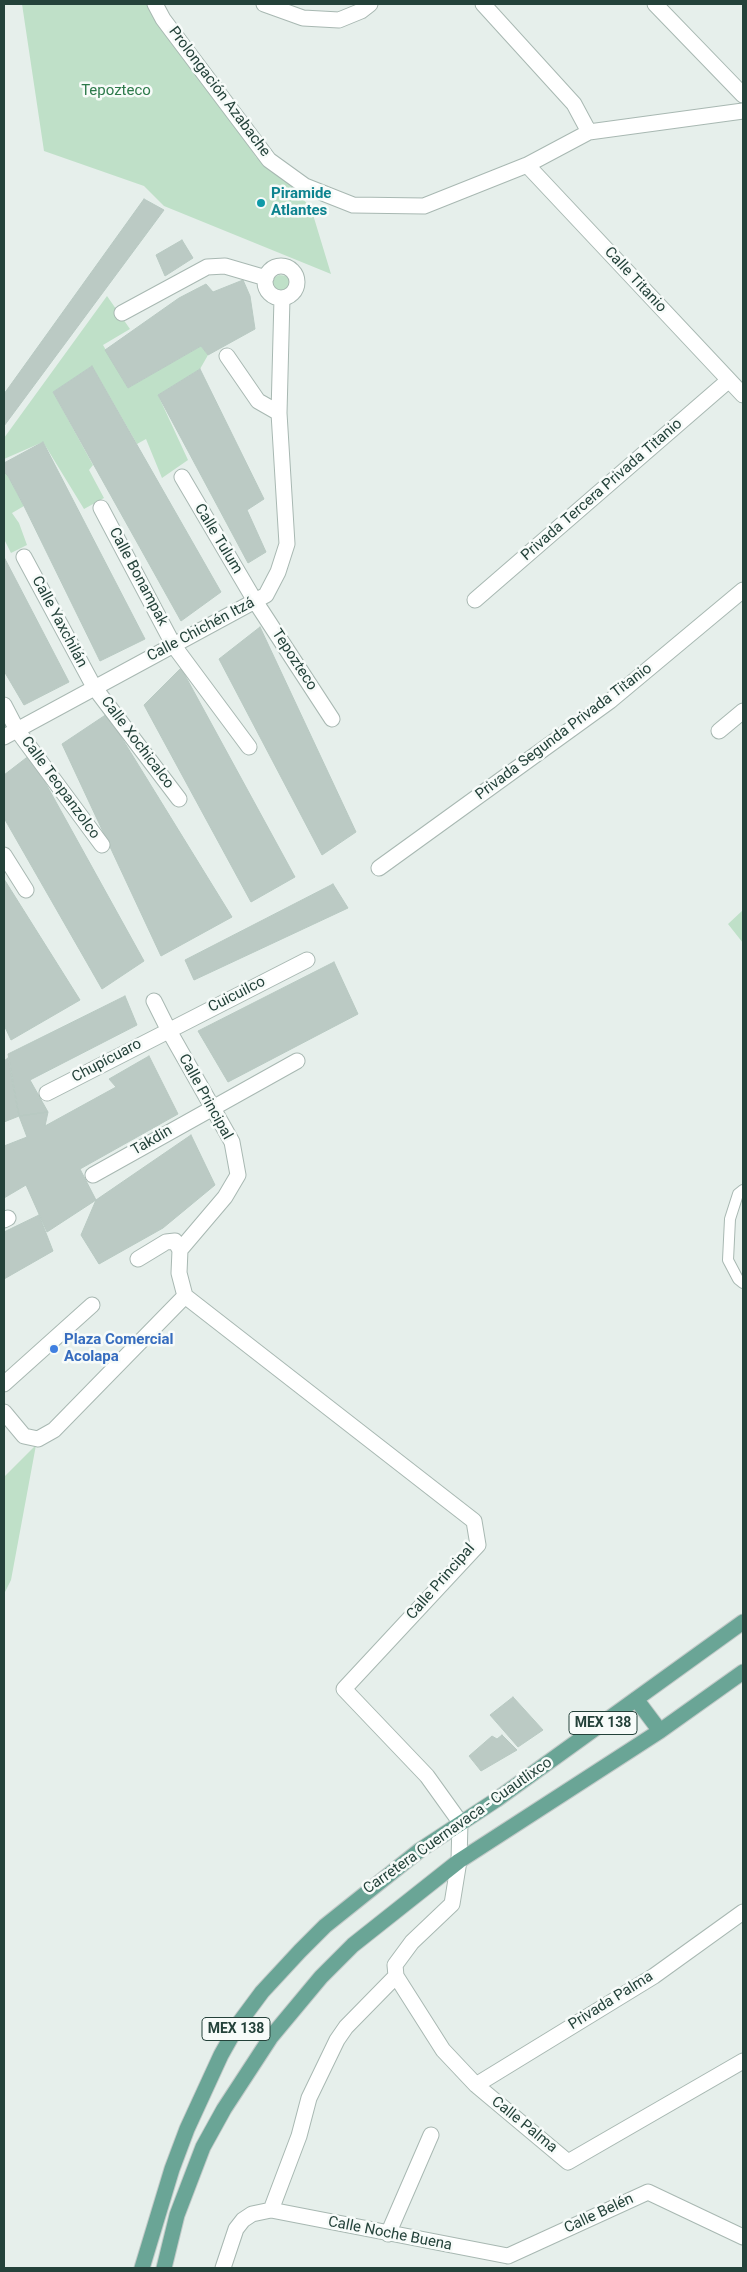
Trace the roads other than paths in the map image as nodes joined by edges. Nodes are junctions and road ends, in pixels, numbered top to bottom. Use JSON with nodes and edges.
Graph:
{"nodes":[{"id":1,"x":156,"y":4,"type":"edge"},
{"id":2,"x":264,"y":4,"type":"edge"},
{"id":3,"x":370,"y":4,"type":"edge"},
{"id":4,"x":483,"y":4,"type":"edge"},
{"id":5,"x":655,"y":4,"type":"edge"},
{"id":6,"x":743,"y":95,"type":"edge"},
{"id":7,"x":743,"y":111,"type":"edge"},
{"id":8,"x":588,"y":132,"type":"junction"},
{"id":9,"x":527,"y":165,"type":"junction"},
{"id":10,"x":266,"y":278,"type":"junction"},
{"id":11,"x":282,"y":298,"type":"junction"},
{"id":12,"x":122,"y":313,"type":"dead end"},
{"id":13,"x":227,"y":356,"type":"dead end"},
{"id":14,"x":729,"y":380,"type":"junction"},
{"id":15,"x":743,"y":395,"type":"edge"},
{"id":16,"x":279,"y":413,"type":"junction"},
{"id":17,"x":182,"y":477,"type":"dead end"},
{"id":18,"x":101,"y":508,"type":"dead end"},
{"id":19,"x":24,"y":557,"type":"dead end"},
{"id":20,"x":743,"y":590,"type":"edge"},
{"id":21,"x":475,"y":600,"type":"dead end"},
{"id":22,"x":255,"y":601,"type":"junction"},
{"id":23,"x":174,"y":646,"type":"junction"},
{"id":24,"x":94,"y":687,"type":"junction"},
{"id":25,"x":4,"y":705,"type":"edge"},
{"id":26,"x":743,"y":711,"type":"edge"},
{"id":27,"x":332,"y":719,"type":"dead end"},
{"id":28,"x":18,"y":730,"type":"junction"},
{"id":29,"x":719,"y":731,"type":"dead end"},
{"id":30,"x":4,"y":738,"type":"edge"},
{"id":31,"x":249,"y":747,"type":"dead end"},
{"id":32,"x":179,"y":799,"type":"dead end"},
{"id":33,"x":102,"y":845,"type":"dead end"},
{"id":34,"x":4,"y":855,"type":"edge"},
{"id":35,"x":379,"y":868,"type":"dead end"},
{"id":36,"x":26,"y":890,"type":"dead end"},
{"id":37,"x":306,"y":960,"type":"dead end"},
{"id":38,"x":154,"y":1002,"type":"dead end"},
{"id":39,"x":168,"y":1029,"type":"junction"},
{"id":40,"x":297,"y":1060,"type":"dead end"},
{"id":41,"x":47,"y":1093,"type":"dead end"},
{"id":42,"x":211,"y":1107,"type":"junction"},
{"id":43,"x":93,"y":1175,"type":"dead end"},
{"id":44,"x":743,"y":1190,"type":"edge"},
{"id":45,"x":180,"y":1250,"type":"junction"},
{"id":46,"x":138,"y":1260,"type":"dead end"},
{"id":47,"x":743,"y":1283,"type":"edge"},
{"id":48,"x":185,"y":1296,"type":"junction"},
{"id":49,"x":92,"y":1305,"type":"dead end"},
{"id":50,"x":4,"y":1384,"type":"edge"},
{"id":51,"x":5,"y":1415,"type":"edge"},
{"id":52,"x":743,"y":1622,"type":"edge"},
{"id":53,"x":743,"y":1672,"type":"edge"},
{"id":54,"x":636,"y":1699,"type":"junction"},
{"id":55,"x":660,"y":1731,"type":"junction"},
{"id":56,"x":460,"y":1822,"type":"junction"},
{"id":57,"x":460,"y":1860,"type":"junction"},
{"id":58,"x":743,"y":1912,"type":"edge"},
{"id":59,"x":395,"y":1970,"type":"junction"},
{"id":60,"x":743,"y":2061,"type":"edge"},
{"id":61,"x":476,"y":2085,"type":"junction"},
{"id":62,"x":431,"y":2135,"type":"dead end"},
{"id":63,"x":271,"y":2210,"type":"junction"},
{"id":64,"x":388,"y":2234,"type":"junction"},
{"id":65,"x":743,"y":2237,"type":"edge"},
{"id":66,"x":507,"y":2262,"type":"edge"},
{"id":67,"x":142,"y":2268,"type":"edge"},
{"id":68,"x":164,"y":2268,"type":"edge"},
{"id":69,"x":223,"y":2268,"type":"edge"}],
"edges":[{"from":1,"to":9,"type":"street","name":"Prolongación Azabache"},
{"from":2,"to":3,"type":"street"},
{"from":4,"to":8,"type":"street"},
{"from":5,"to":6,"type":"street"},
{"from":7,"to":8,"type":"street","name":"Prolongación Azabache"},
{"from":8,"to":9,"type":"street","name":"Prolongación Azabache"},
{"from":9,"to":14,"type":"street","name":"Calle Titanio"},
{"from":10,"to":11,"type":"street"},
{"from":10,"to":11,"type":"street"},
{"from":10,"to":12,"type":"street"},
{"from":11,"to":16,"type":"street","name":"Calle Chichén Itzá"},
{"from":13,"to":16,"type":"street"},
{"from":14,"to":15,"type":"street","name":"Calle Titanio"},
{"from":14,"to":21,"type":"street","name":"Privada Tercera Privada Titanio"},
{"from":16,"to":22,"type":"street","name":"Calle Chichén Itzá"},
{"from":17,"to":22,"type":"street","name":"Calle Tulum"},
{"from":18,"to":23,"type":"street","name":"Calle Bonampak"},
{"from":19,"to":24,"type":"street","name":"Calle Yaxchilán"},
{"from":20,"to":35,"type":"street","name":"Privada Segunda Privada Titanio"},
{"from":22,"to":23,"type":"street","name":"Calle Chichén Itzá"},
{"from":22,"to":27,"type":"street","name":"Tepozteco"},
{"from":23,"to":24,"type":"street","name":"Calle Chichén Itzá"},
{"from":23,"to":31,"type":"street","name":"Calle Bonampak"},
{"from":24,"to":28,"type":"street","name":"Calle Chichén Itzá"},
{"from":24,"to":32,"type":"street","name":"Calle Xochicalco"},
{"from":25,"to":28,"type":"street","name":"Calle Teopanzolco"},
{"from":26,"to":29,"type":"street"},
{"from":28,"to":30,"type":"street","name":"Calle Chichén Itzá"},
{"from":28,"to":33,"type":"street","name":"Calle Teopanzolco"},
{"from":34,"to":36,"type":"street"},
{"from":37,"to":39,"type":"street","name":"Cuicuilco"},
{"from":38,"to":39,"type":"street","name":"Calle Principal"},
{"from":39,"to":41,"type":"street","name":"Chupícuaro"},
{"from":39,"to":42,"type":"street","name":"Calle Principal"},
{"from":40,"to":42,"type":"street","name":"Takdin"},
{"from":42,"to":43,"type":"street","name":"Takdin"},
{"from":42,"to":45,"type":"street","name":"Calle Principal"},
{"from":44,"to":47,"type":"lane"},
{"from":45,"to":46,"type":"street"},
{"from":45,"to":48,"type":"street"},
{"from":48,"to":51,"type":"street"},
{"from":48,"to":56,"type":"street","name":"Calle Principal"},
{"from":49,"to":50,"type":"street"},
{"from":52,"to":54,"type":"main road","name":"Carretera Cuernavaca - Cuautlixco","number":"MEX 138"},
{"from":53,"to":55,"type":"main road","name":"Carretera Cuernavaca - Cuautlixco","number":"MEX 138"},
{"from":54,"to":55,"type":"main road"},
{"from":54,"to":56,"type":"main road","name":"Carretera Cuernavaca - Cuautlixco","number":"MEX 138"},
{"from":55,"to":57,"type":"main road","name":"Carretera Cuernavaca - Cuautlixco","number":"MEX 138"},
{"from":56,"to":57,"type":"street"},
{"from":56,"to":67,"type":"main road","name":"Carretera Cuernavaca - Cuautlixco","number":"MEX 138"},
{"from":57,"to":59,"type":"street"},
{"from":57,"to":68,"type":"main road","name":"Carretera Cuernavaca - Cuautlixco","number":"MEX 138"},
{"from":58,"to":61,"type":"street","name":"Privada Palma"},
{"from":59,"to":61,"type":"street","name":"Calle Palma"},
{"from":59,"to":63,"type":"street"},
{"from":60,"to":61,"type":"street","name":"Calle Palma"},
{"from":62,"to":64,"type":"street"},
{"from":63,"to":64,"type":"street","name":"Calle Noche Buena"},
{"from":63,"to":69,"type":"street"},
{"from":64,"to":66,"type":"street","name":"Calle Noche Buena"},
{"from":65,"to":66,"type":"street","name":"Calle Belén"}]}
